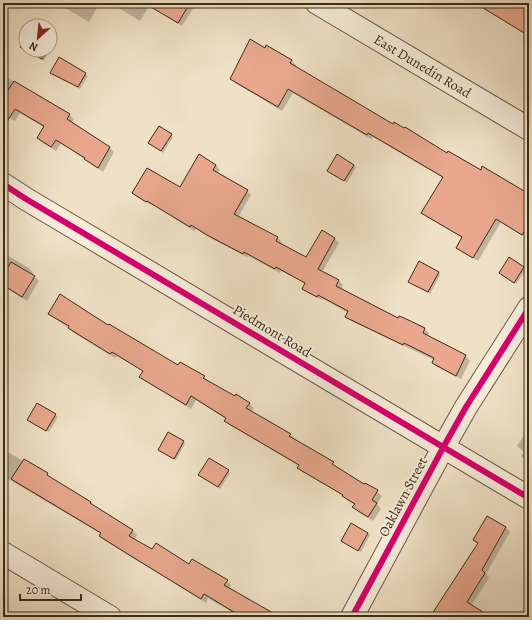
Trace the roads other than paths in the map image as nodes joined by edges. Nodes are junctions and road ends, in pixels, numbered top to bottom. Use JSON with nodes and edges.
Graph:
{"nodes":[{"id":1,"x":317,"y":3,"type":"edge"},
{"id":2,"x":529,"y":129,"type":"edge"},
{"id":3,"x":3,"y":184,"type":"edge"},
{"id":4,"x":529,"y":308,"type":"edge"},
{"id":5,"x":444,"y":446,"type":"junction"},
{"id":6,"x":529,"y":498,"type":"edge"},
{"id":7,"x":3,"y":554,"type":"edge"},
{"id":8,"x":110,"y":617,"type":"edge"},
{"id":9,"x":352,"y":617,"type":"edge"}],
"edges":[{"from":1,"to":2,"type":"street","name":"East Dunedin Road"},
{"from":3,"to":5,"type":"street","name":"Piedmont Road"},
{"from":4,"to":5,"type":"street","name":"Oaklawn Street"},
{"from":5,"to":6,"type":"street","name":"Piedmont Road"},
{"from":5,"to":9,"type":"street","name":"Oaklawn Street"},
{"from":7,"to":8,"type":"street"}]}
